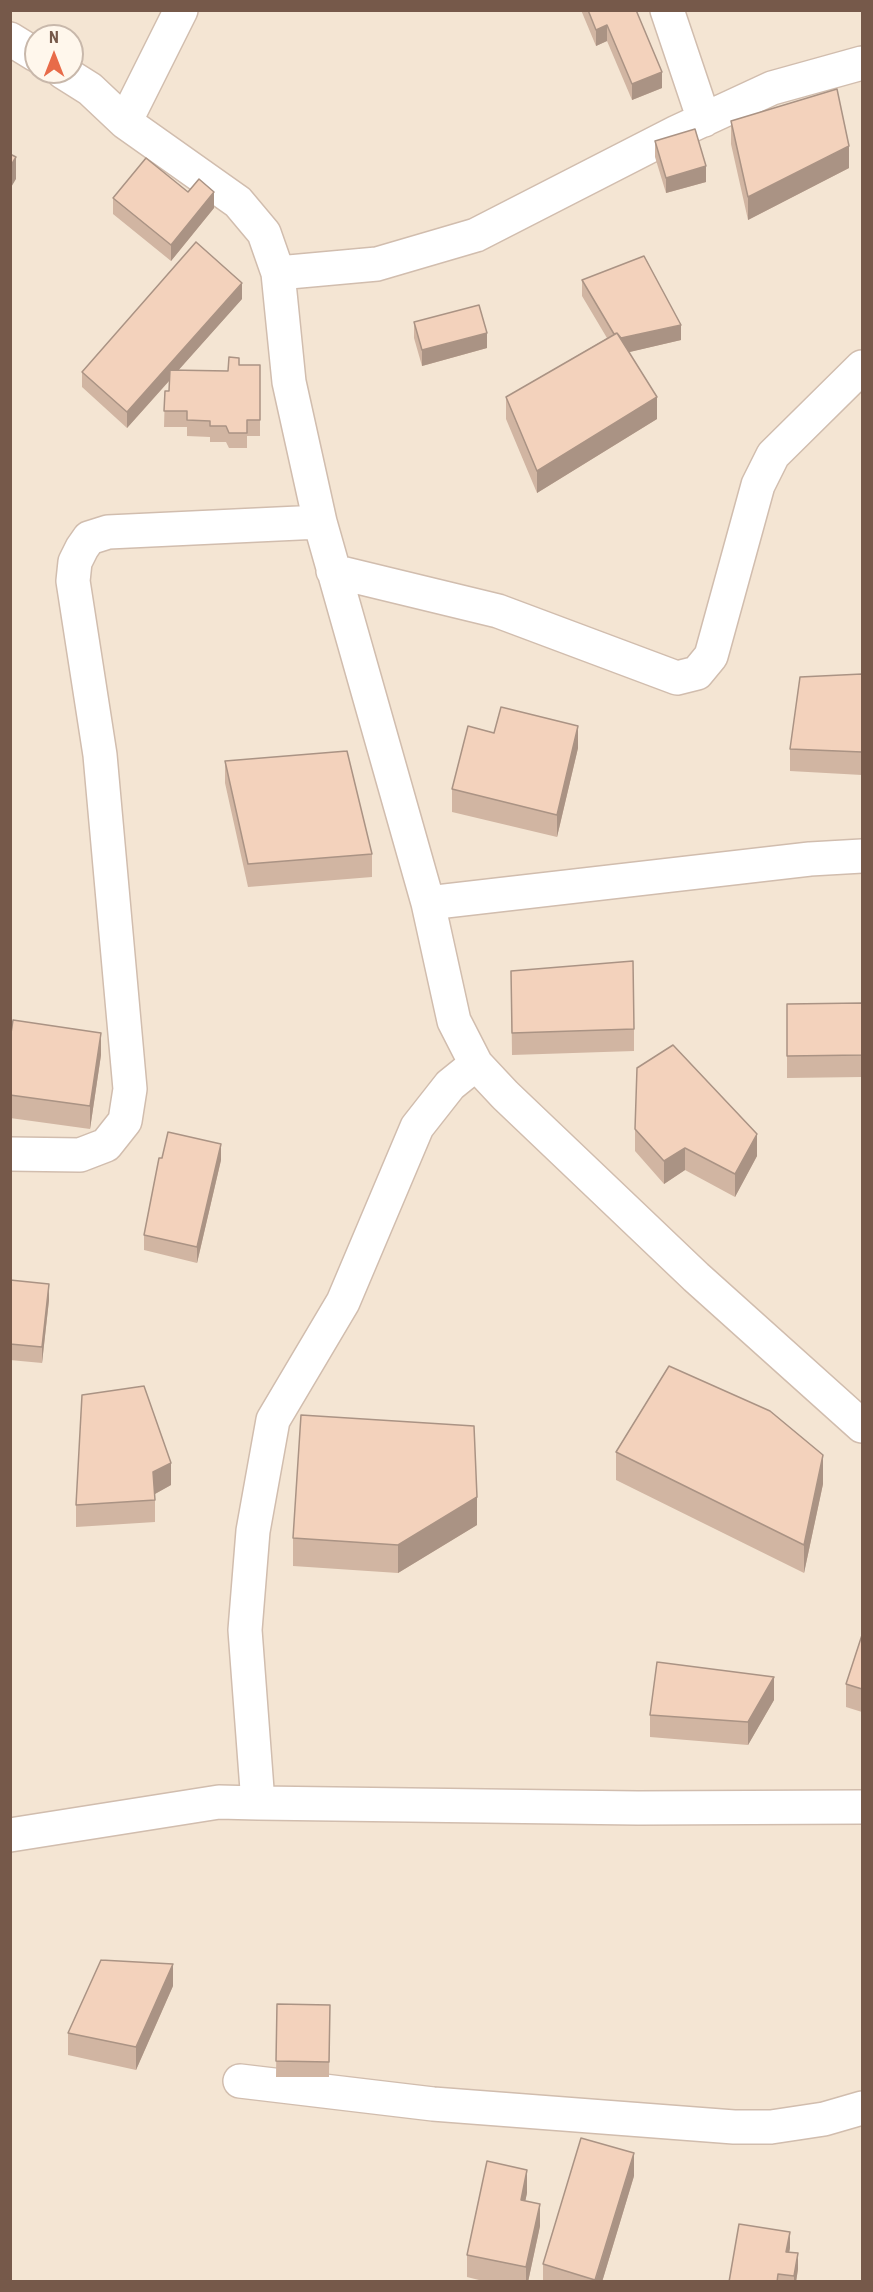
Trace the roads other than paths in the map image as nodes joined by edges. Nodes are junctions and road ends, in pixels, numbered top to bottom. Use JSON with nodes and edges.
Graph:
{"nodes":[{"id":1,"x":181,"y":10,"type":"edge"},
{"id":2,"x":667,"y":10,"type":"edge"},
{"id":3,"x":10,"y":39,"type":"edge"},
{"id":4,"x":24,"y":48,"type":"edge"},
{"id":5,"x":862,"y":63,"type":"edge"},
{"id":6,"x":82,"y":84,"type":"edge"},
{"id":7,"x":704,"y":120,"type":"junction"},
{"id":8,"x":125,"y":122,"type":"junction"},
{"id":9,"x":278,"y":273,"type":"junction"},
{"id":10,"x":862,"y":368,"type":"edge"},
{"id":11,"x":320,"y":522,"type":"junction"},
{"id":12,"x":333,"y":571,"type":"junction"},
{"id":13,"x":862,"y":856,"type":"edge"},
{"id":14,"x":428,"y":903,"type":"junction"},
{"id":15,"x":476,"y":1064,"type":"junction"},
{"id":16,"x":10,"y":1154,"type":"edge"},
{"id":17,"x":862,"y":1426,"type":"edge"},
{"id":18,"x":258,"y":1803,"type":"junction"},
{"id":19,"x":862,"y":1807,"type":"edge"},
{"id":20,"x":10,"y":1835,"type":"edge"},
{"id":21,"x":240,"y":2081,"type":"dead end"},
{"id":22,"x":862,"y":2108,"type":"edge"}],
"edges":[{"from":1,"to":8,"type":"street"},
{"from":2,"to":7,"type":"street"},
{"from":3,"to":4,"type":"street"},
{"from":5,"to":7,"type":"street"},
{"from":6,"to":8,"type":"street"},
{"from":7,"to":9,"type":"street"},
{"from":8,"to":9,"type":"street"},
{"from":9,"to":11,"type":"street"},
{"from":10,"to":12,"type":"street"},
{"from":11,"to":12,"type":"street"},
{"from":11,"to":16,"type":"street"},
{"from":12,"to":14,"type":"street"},
{"from":13,"to":14,"type":"street"},
{"from":14,"to":15,"type":"street"},
{"from":15,"to":17,"type":"street"},
{"from":15,"to":18,"type":"street"},
{"from":18,"to":19,"type":"street"},
{"from":18,"to":20,"type":"street"},
{"from":21,"to":22,"type":"street"}]}
